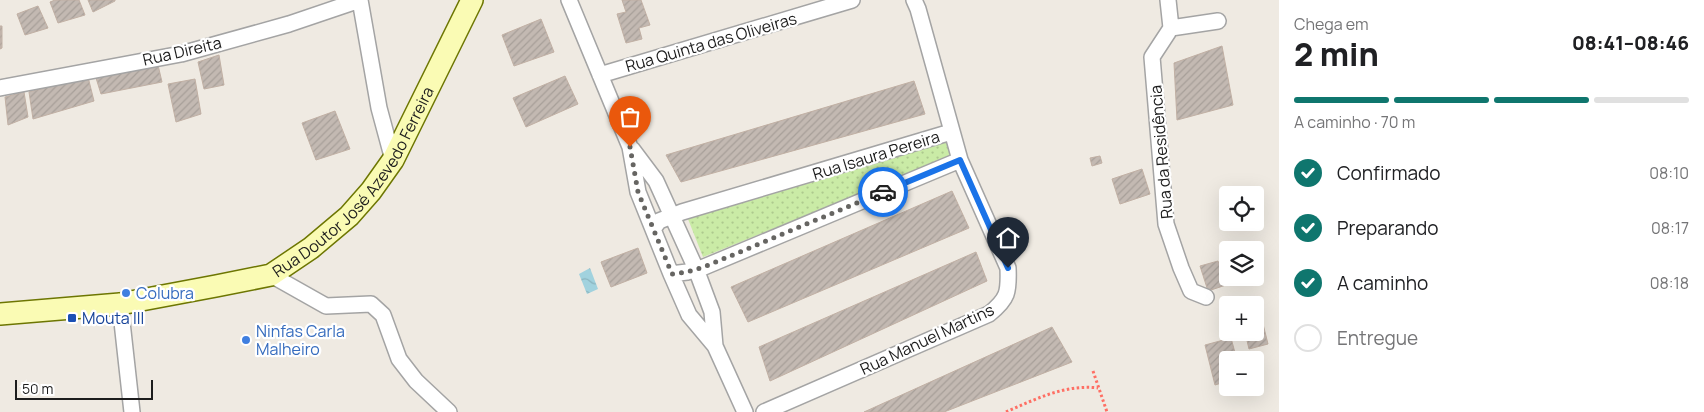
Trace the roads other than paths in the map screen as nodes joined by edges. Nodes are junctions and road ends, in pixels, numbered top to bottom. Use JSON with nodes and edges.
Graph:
{"nodes":[{"id":1,"x":360,"y":0,"type":"edge"},
{"id":2,"x":472,"y":0,"type":"edge"},
{"id":3,"x":479,"y":0,"type":"edge"},
{"id":4,"x":569,"y":0,"type":"edge"},
{"id":5,"x":852,"y":0,"type":"edge"},
{"id":6,"x":914,"y":0,"type":"edge"},
{"id":7,"x":1168,"y":0,"type":"edge"},
{"id":8,"x":1218,"y":21,"type":"dead end"},
{"id":9,"x":460,"y":28,"type":"junction"},
{"id":10,"x":1171,"y":28,"type":"junction"},
{"id":11,"x":600,"y":75,"type":"junction"},
{"id":12,"x":0,"y":88,"type":"edge"},
{"id":13,"x":951,"y":132,"type":"junction"},
{"id":14,"x":630,"y":147,"type":"junction"},
{"id":15,"x":393,"y":160,"type":"junction"},
{"id":16,"x":960,"y":160,"type":"junction"},
{"id":17,"x":673,"y":215,"type":"junction"},
{"id":18,"x":653,"y":229,"type":"junction"},
{"id":19,"x":696,"y":269,"type":"junction"},
{"id":20,"x":672,"y":274,"type":"junction"},
{"id":21,"x":271,"y":275,"type":"junction"},
{"id":22,"x":1206,"y":297,"type":"dead end"},
{"id":23,"x":120,"y":304,"type":"junction"},
{"id":24,"x":0,"y":314,"type":"edge"},
{"id":25,"x":715,"y":346,"type":"junction"},
{"id":26,"x":132,"y":412,"type":"edge"},
{"id":27,"x":449,"y":412,"type":"edge"},
{"id":28,"x":744,"y":412,"type":"edge"},
{"id":29,"x":764,"y":412,"type":"edge"}],
"edges":[{"from":1,"to":12,"type":"street","name":"Rua Direita"},
{"from":1,"to":15,"type":"street"},
{"from":2,"to":9,"type":"main road","name":"Rua Doutor José Azevedo Ferreira"},
{"from":3,"to":9,"type":"main road","name":"Rua Doutor José Azevedo Ferreira"},
{"from":4,"to":11,"type":"street"},
{"from":5,"to":11,"type":"street","name":"Rua Quinta das Oliveiras"},
{"from":6,"to":13,"type":"street"},
{"from":7,"to":10,"type":"street"},
{"from":8,"to":10,"type":"street"},
{"from":9,"to":15,"type":"main road","name":"Rua Doutor José Azevedo Ferreira"},
{"from":10,"to":22,"type":"street","name":"Rua da Residência"},
{"from":11,"to":14,"type":"street"},
{"from":13,"to":16,"type":"street","name":"Rua Isaura Pereira"},
{"from":13,"to":17,"type":"street","name":"Rua Isaura Pereira"},
{"from":14,"to":17,"type":"street"},
{"from":14,"to":18,"type":"street"},
{"from":15,"to":21,"type":"main road","name":"Rua Doutor José Azevedo Ferreira"},
{"from":16,"to":19,"type":"street","name":"Rua Isaura Pereira"},
{"from":16,"to":29,"type":"street","name":"Rua Manuel Martins"},
{"from":17,"to":18,"type":"street","name":"Rua Isaura Pereira"},
{"from":17,"to":19,"type":"street"},
{"from":18,"to":20,"type":"street"},
{"from":19,"to":20,"type":"street","name":"Rua Isaura Pereira"},
{"from":19,"to":25,"type":"street"},
{"from":20,"to":25,"type":"street"},
{"from":21,"to":23,"type":"main road","name":"Rua Doutor José Azevedo Ferreira"},
{"from":21,"to":27,"type":"street"},
{"from":23,"to":24,"type":"main road","name":"Rua Doutor José Azevedo Ferreira"},
{"from":23,"to":26,"type":"street"},
{"from":25,"to":28,"type":"street"}]}
